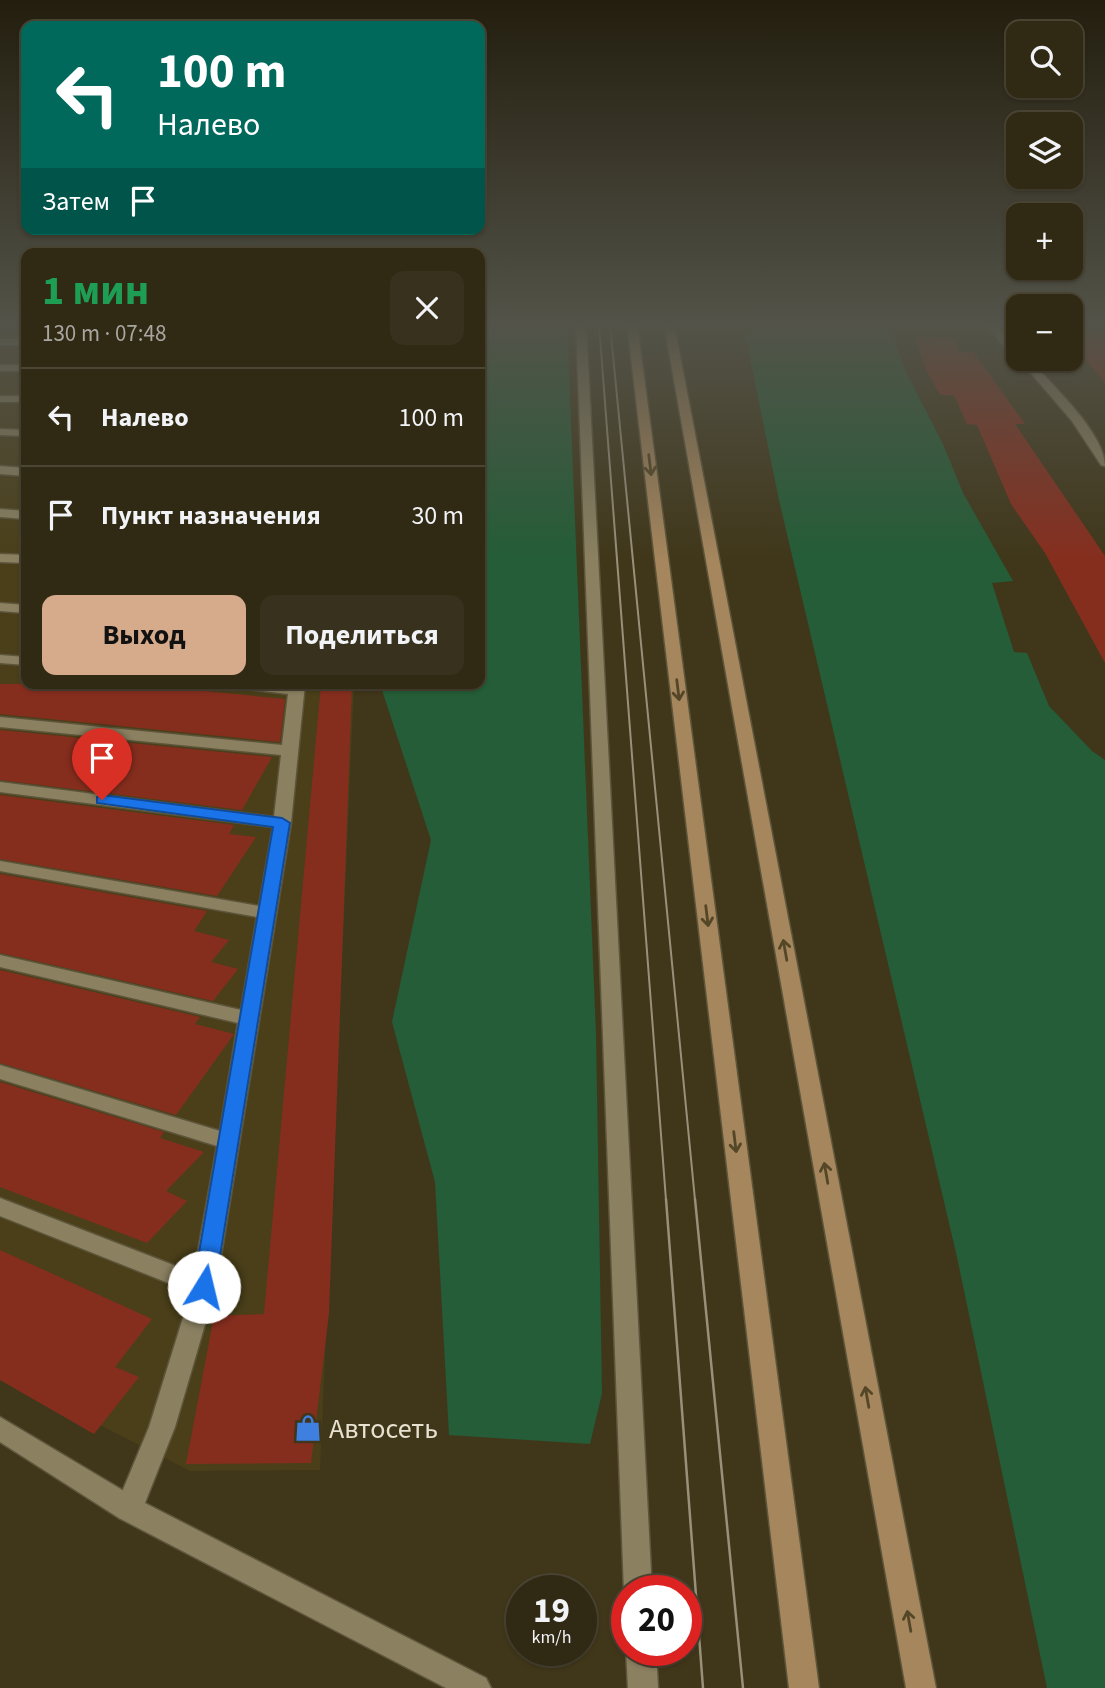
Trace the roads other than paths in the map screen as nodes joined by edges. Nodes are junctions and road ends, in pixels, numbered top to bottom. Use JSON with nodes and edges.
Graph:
{"nodes":[{"id":1,"x":585,"y":403,"type":"edge"},
{"id":2,"x":642,"y":403,"type":"edge"},
{"id":3,"x":684,"y":403,"type":"edge"},
{"id":4,"x":1062,"y":403,"type":"edge"},
{"id":5,"x":0,"y":432,"type":"edge"},
{"id":6,"x":21,"y":433,"type":"edge"},
{"id":7,"x":1105,"y":462,"type":"edge"},
{"id":8,"x":0,"y":470,"type":"edge"},
{"id":9,"x":21,"y":472,"type":"edge"},
{"id":10,"x":0,"y":513,"type":"edge"},
{"id":11,"x":21,"y":514,"type":"edge"},
{"id":12,"x":0,"y":558,"type":"edge"},
{"id":13,"x":21,"y":559,"type":"edge"},
{"id":14,"x":0,"y":607,"type":"edge"},
{"id":15,"x":21,"y":609,"type":"edge"},
{"id":16,"x":0,"y":659,"type":"edge"},
{"id":17,"x":21,"y":661,"type":"edge"},
{"id":18,"x":297,"y":689,"type":"edge"},
{"id":19,"x":0,"y":722,"type":"edge"},
{"id":20,"x":289,"y":751,"type":"junction"},
{"id":21,"x":0,"y":787,"type":"edge"},
{"id":22,"x":282,"y":823,"type":"junction"},
{"id":23,"x":0,"y":866,"type":"edge"},
{"id":24,"x":267,"y":913,"type":"junction"},
{"id":25,"x":0,"y":961,"type":"edge"},
{"id":26,"x":249,"y":1019,"type":"junction"},
{"id":27,"x":0,"y":1072,"type":"edge"},
{"id":28,"x":228,"y":1141,"type":"junction"},
{"id":29,"x":0,"y":1207,"type":"edge"},
{"id":30,"x":204,"y":1287,"type":"junction"},
{"id":31,"x":0,"y":1428,"type":"edge"},
{"id":32,"x":129,"y":1508,"type":"junction"},
{"id":33,"x":637,"y":1575,"type":"edge"},
{"id":34,"x":642,"y":1666,"type":"edge"},
{"id":35,"x":475,"y":1688,"type":"edge"},
{"id":36,"x":643,"y":1688,"type":"edge"},
{"id":37,"x":804,"y":1688,"type":"edge"},
{"id":38,"x":921,"y":1688,"type":"edge"}],
"edges":[{"from":1,"to":33,"type":"street"},
{"from":2,"to":37,"type":"main road","one_way":true},
{"from":38,"to":3,"type":"main road","one_way":true},
{"from":4,"to":7,"type":"street"},
{"from":5,"to":6,"type":"street"},
{"from":8,"to":9,"type":"street"},
{"from":10,"to":11,"type":"street"},
{"from":12,"to":13,"type":"street"},
{"from":14,"to":15,"type":"street"},
{"from":16,"to":17,"type":"street"},
{"from":18,"to":20,"type":"street"},
{"from":19,"to":20,"type":"street"},
{"from":20,"to":22,"type":"street"},
{"from":21,"to":22,"type":"street"},
{"from":22,"to":24,"type":"street"},
{"from":23,"to":24,"type":"street"},
{"from":24,"to":26,"type":"street"},
{"from":25,"to":26,"type":"street"},
{"from":26,"to":28,"type":"street"},
{"from":27,"to":28,"type":"street"},
{"from":28,"to":30,"type":"street"},
{"from":29,"to":30,"type":"street"},
{"from":30,"to":32,"type":"street"},
{"from":31,"to":32,"type":"street"},
{"from":32,"to":35,"type":"street"},
{"from":34,"to":36,"type":"street"}]}
